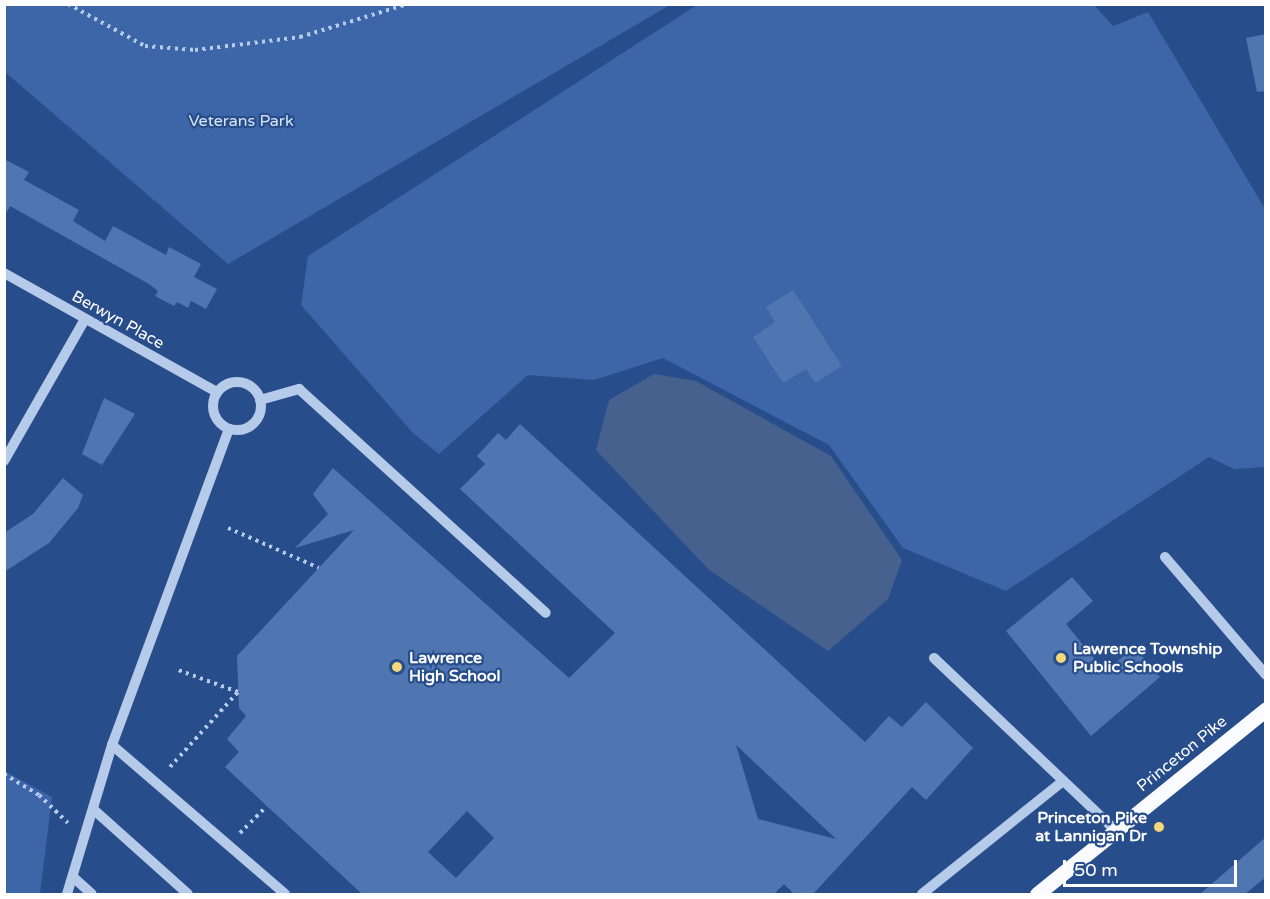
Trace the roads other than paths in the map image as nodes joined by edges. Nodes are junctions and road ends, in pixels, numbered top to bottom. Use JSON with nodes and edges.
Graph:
{"nodes":[{"id":1,"x":4,"y":273,"type":"edge"},
{"id":2,"x":85,"y":319,"type":"junction"},
{"id":3,"x":217,"y":392,"type":"junction"},
{"id":4,"x":260,"y":400,"type":"junction"},
{"id":5,"x":229,"y":429,"type":"junction"},
{"id":6,"x":4,"y":461,"type":"edge"},
{"id":7,"x":1165,"y":557,"type":"dead end"},
{"id":8,"x":546,"y":612,"type":"dead end"},
{"id":9,"x":934,"y":658,"type":"dead end"},
{"id":10,"x":1266,"y":675,"type":"edge"},
{"id":11,"x":1266,"y":709,"type":"edge"},
{"id":12,"x":112,"y":745,"type":"junction"},
{"id":13,"x":1063,"y":781,"type":"junction"},
{"id":14,"x":93,"y":809,"type":"junction"},
{"id":15,"x":1116,"y":831,"type":"junction"},
{"id":16,"x":73,"y":877,"type":"junction"},
{"id":17,"x":68,"y":894,"type":"edge"},
{"id":18,"x":92,"y":894,"type":"edge"},
{"id":19,"x":188,"y":894,"type":"edge"},
{"id":20,"x":285,"y":894,"type":"edge"},
{"id":21,"x":922,"y":894,"type":"edge"},
{"id":22,"x":1037,"y":894,"type":"edge"}],
"edges":[{"from":1,"to":2,"type":"street","name":"Berwyn Place"},
{"from":2,"to":3,"type":"street","name":"Berwyn Place"},
{"from":2,"to":6,"type":"street"},
{"from":3,"to":4,"type":"street"},
{"from":3,"to":5,"type":"street"},
{"from":4,"to":5,"type":"street"},
{"from":4,"to":8,"type":"street"},
{"from":5,"to":12,"type":"street"},
{"from":7,"to":10,"type":"street"},
{"from":9,"to":13,"type":"street"},
{"from":11,"to":15,"type":"main road","name":"Princeton Pike"},
{"from":12,"to":14,"type":"street"},
{"from":12,"to":20,"type":"street"},
{"from":13,"to":15,"type":"street"},
{"from":13,"to":21,"type":"street"},
{"from":14,"to":16,"type":"street"},
{"from":14,"to":19,"type":"street"},
{"from":15,"to":22,"type":"main road","name":"Princeton Pike"},
{"from":16,"to":17,"type":"street"},
{"from":16,"to":18,"type":"street"}]}
